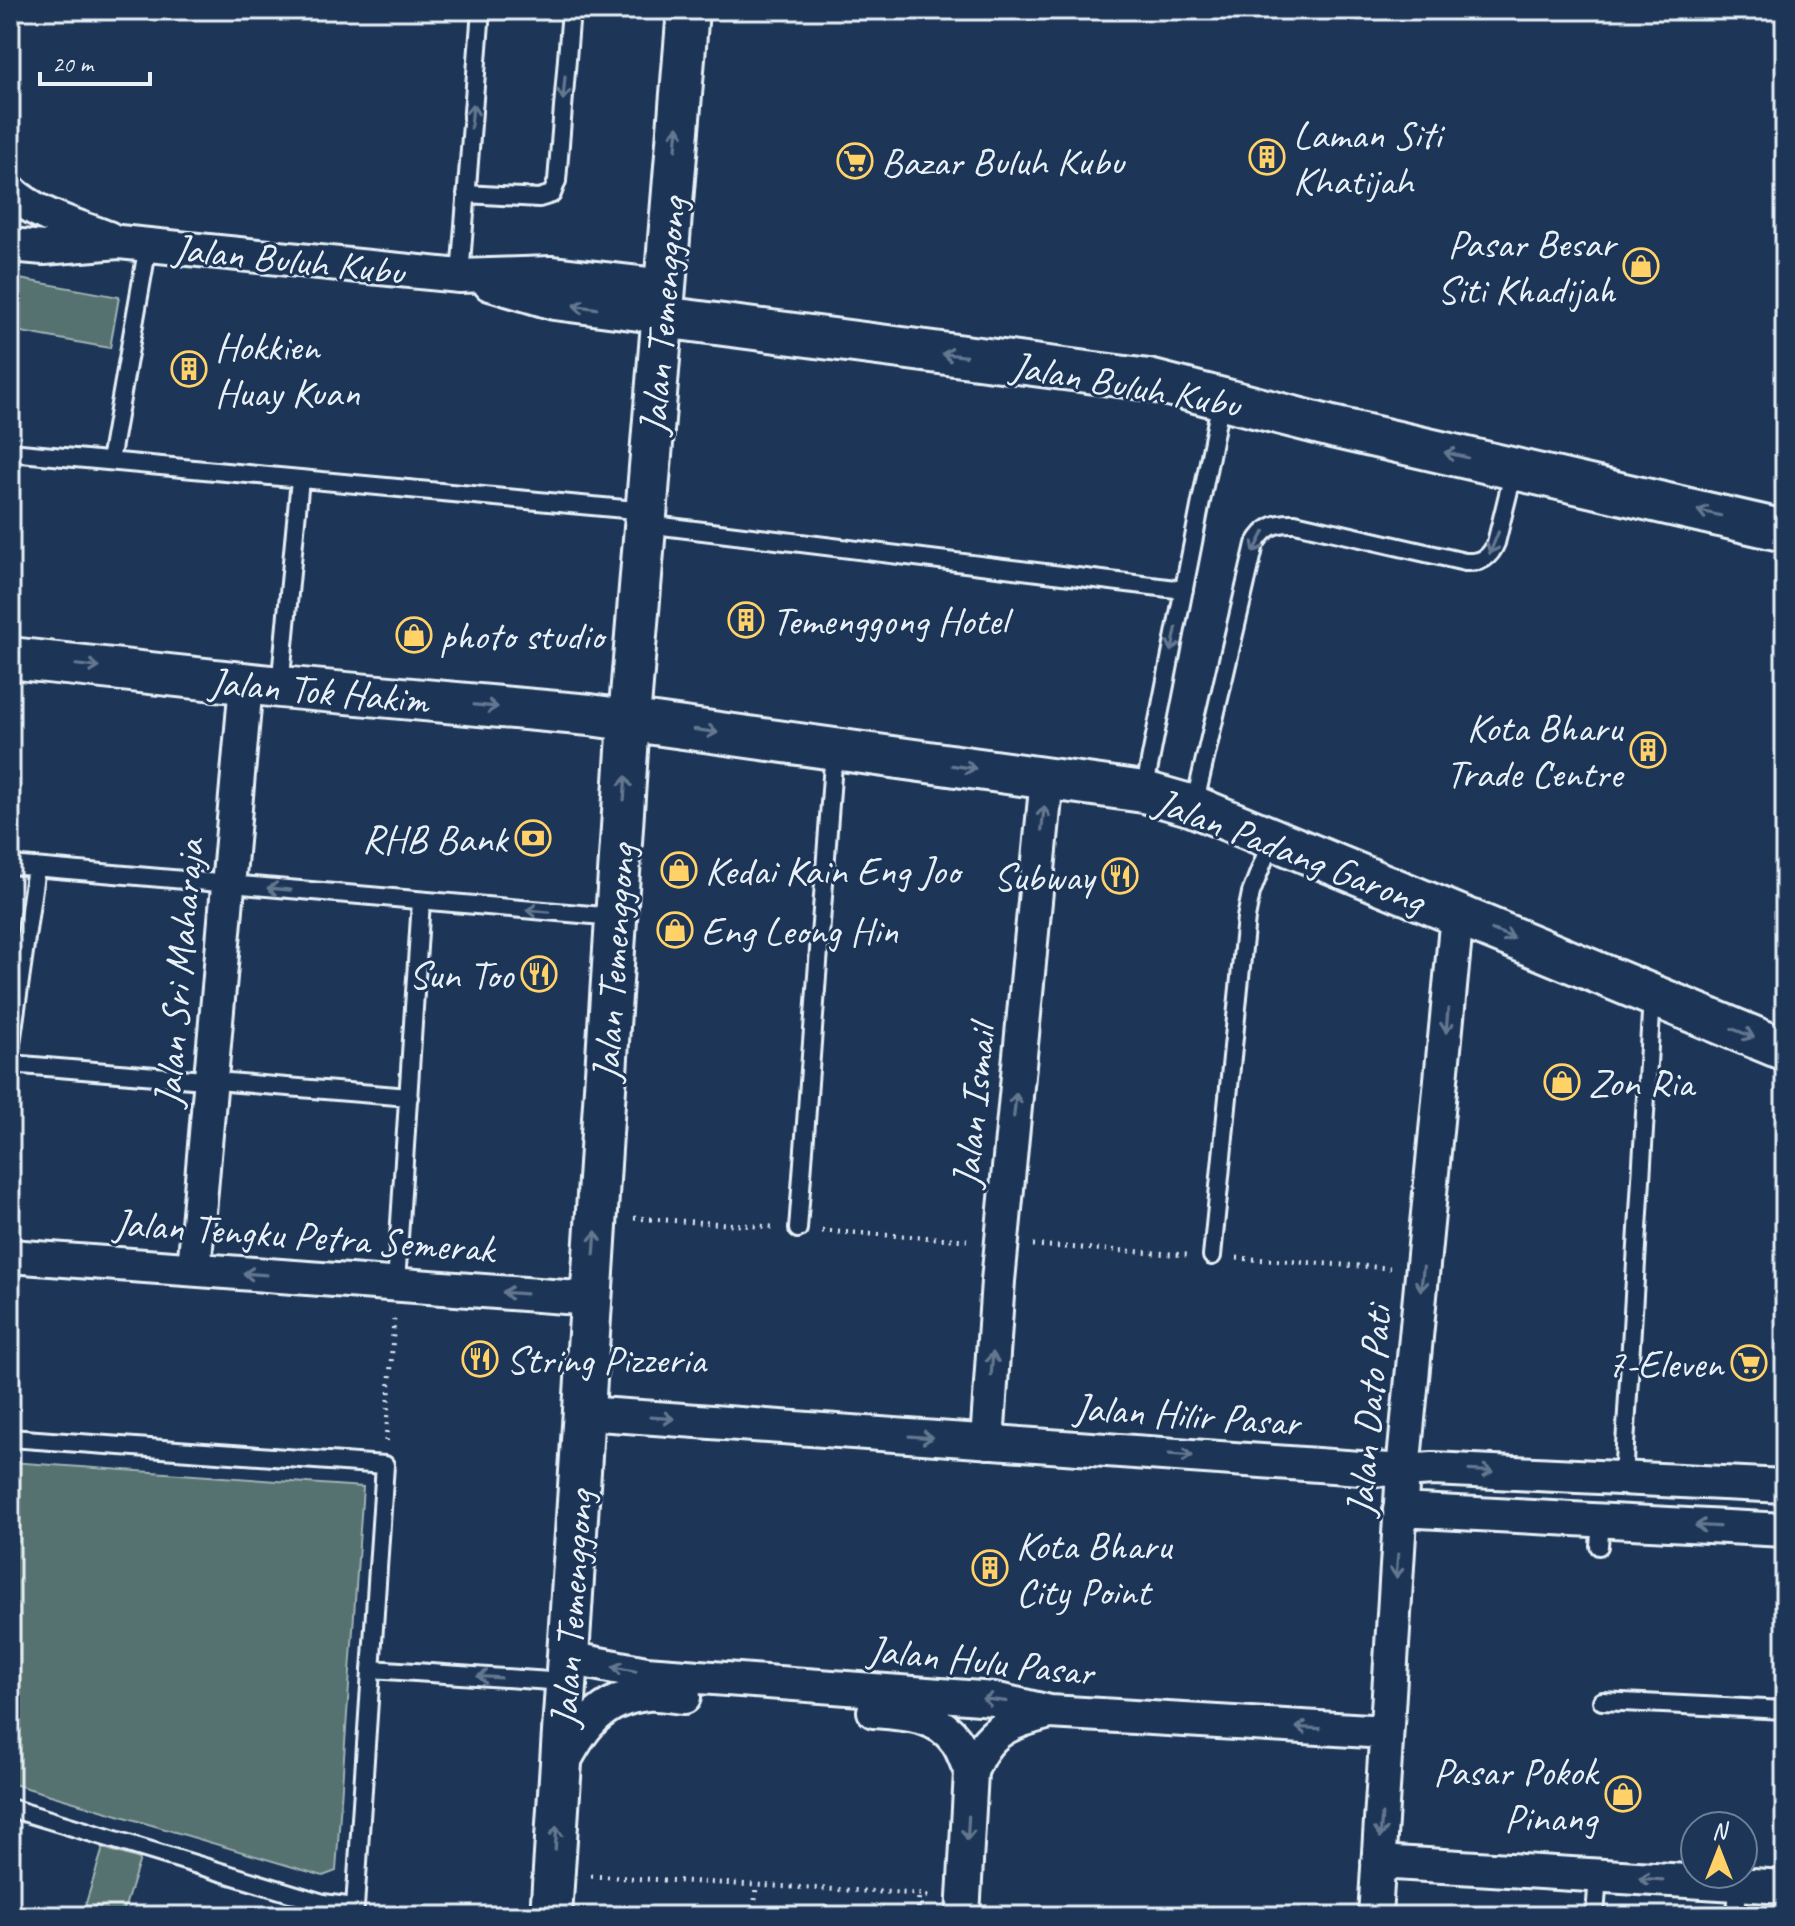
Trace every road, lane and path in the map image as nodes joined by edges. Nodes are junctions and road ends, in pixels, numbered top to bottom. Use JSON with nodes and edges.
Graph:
{"nodes":[{"id":1,"x":481,"y":10,"type":"edge"},
{"id":2,"x":571,"y":10,"type":"edge"},
{"id":3,"x":688,"y":10,"type":"edge"},
{"id":4,"x":10,"y":191,"type":"edge"},
{"id":5,"x":466,"y":194,"type":"junction"},
{"id":6,"x":133,"y":244,"type":"junction"},
{"id":7,"x":10,"y":245,"type":"edge"},
{"id":8,"x":460,"y":276,"type":"junction"},
{"id":9,"x":663,"y":302,"type":"junction"},
{"id":10,"x":1222,"y":398,"type":"junction"},
{"id":11,"x":10,"y":452,"type":"edge"},
{"id":12,"x":110,"y":461,"type":"junction"},
{"id":13,"x":1514,"y":468,"type":"junction"},
{"id":14,"x":300,"y":479,"type":"junction"},
{"id":15,"x":646,"y":518,"type":"junction"},
{"id":16,"x":1785,"y":531,"type":"edge"},
{"id":17,"x":1184,"y":590,"type":"junction"},
{"id":18,"x":10,"y":658,"type":"edge"},
{"id":19,"x":263,"y":686,"type":"junction"},
{"id":20,"x":629,"y":720,"type":"junction"},
{"id":21,"x":834,"y":749,"type":"junction"},
{"id":22,"x":1047,"y":778,"type":"junction"},
{"id":23,"x":1144,"y":792,"type":"junction"},
{"id":24,"x":1193,"y":806,"type":"junction"},
{"id":25,"x":1272,"y":839,"type":"junction"},
{"id":26,"x":10,"y":865,"type":"edge"},
{"id":27,"x":36,"y":867,"type":"junction"},
{"id":28,"x":229,"y":884,"type":"junction"},
{"id":29,"x":421,"y":901,"type":"junction"},
{"id":30,"x":1457,"y":915,"type":"junction"},
{"id":31,"x":616,"y":918,"type":"junction"},
{"id":32,"x":1652,"y":995,"type":"junction"},
{"id":33,"x":1785,"y":1050,"type":"edge"},
{"id":34,"x":10,"y":1051,"type":"edge"},
{"id":35,"x":10,"y":1064,"type":"edge"},
{"id":36,"x":211,"y":1080,"type":"junction"},
{"id":37,"x":409,"y":1097,"type":"junction"},
{"id":38,"x":798,"y":1229,"type":"dead end"},
{"id":39,"x":10,"y":1256,"type":"edge"},
{"id":40,"x":1212,"y":1256,"type":"dead end"},
{"id":41,"x":194,"y":1269,"type":"junction"},
{"id":42,"x":396,"y":1284,"type":"junction"},
{"id":43,"x":592,"y":1299,"type":"junction"},
{"id":44,"x":584,"y":1413,"type":"junction"},
{"id":45,"x":10,"y":1438,"type":"edge"},
{"id":46,"x":987,"y":1442,"type":"junction"},
{"id":47,"x":385,"y":1465,"type":"junction"},
{"id":48,"x":1403,"y":1471,"type":"junction"},
{"id":49,"x":1623,"y":1478,"type":"junction"},
{"id":50,"x":1785,"y":1486,"type":"edge"},
{"id":51,"x":1400,"y":1510,"type":"junction"},
{"id":52,"x":1785,"y":1530,"type":"edge"},
{"id":53,"x":371,"y":1669,"type":"junction"},
{"id":54,"x":567,"y":1670,"type":"junction"},
{"id":55,"x":1602,"y":1701,"type":"dead end"},
{"id":56,"x":1785,"y":1710,"type":"edge"},
{"id":57,"x":1050,"y":1712,"type":"junction"},
{"id":58,"x":1386,"y":1732,"type":"junction"},
{"id":59,"x":561,"y":1767,"type":"junction"},
{"id":60,"x":971,"y":1772,"type":"junction"},
{"id":61,"x":10,"y":1808,"type":"edge"},
{"id":62,"x":1378,"y":1862,"type":"junction"},
{"id":63,"x":1586,"y":1868,"type":"junction"},
{"id":64,"x":554,"y":1873,"type":"junction"},
{"id":65,"x":756,"y":1885,"type":"junction"},
{"id":66,"x":1785,"y":1887,"type":"edge"},
{"id":67,"x":919,"y":1894,"type":"junction"},
{"id":68,"x":1737,"y":1900,"type":"edge"},
{"id":69,"x":964,"y":1912,"type":"edge"},
{"id":70,"x":551,"y":1916,"type":"edge"},
{"id":71,"x":754,"y":1916,"type":"edge"},
{"id":72,"x":918,"y":1916,"type":"edge"},
{"id":73,"x":1138,"y":1916,"type":"edge"},
{"id":74,"x":1375,"y":1916,"type":"edge"},
{"id":75,"x":1595,"y":1916,"type":"edge"}],
"edges":[{"from":5,"to":1,"type":"lane","one_way":true},
{"from":2,"to":5,"type":"lane","one_way":true},
{"from":9,"to":3,"type":"street","name":"Jalan Temenggong","one_way":true},
{"from":4,"to":6,"type":"street","name":"Jalan Buluh Kubu"},
{"from":5,"to":8,"type":"lane"},
{"from":6,"to":7,"type":"street","name":"Jalan Buluh Kubu"},
{"from":6,"to":8,"type":"street","name":"Jalan Buluh Kubu"},
{"from":6,"to":12,"type":"lane"},
{"from":8,"to":9,"type":"street","name":"Jalan Buluh Kubu"},
{"from":10,"to":9,"type":"street","name":"Jalan Buluh Kubu","one_way":true},
{"from":9,"to":15,"type":"street","name":"Jalan Temenggong"},
{"from":13,"to":10,"type":"street","name":"Jalan Buluh Kubu","one_way":true},
{"from":10,"to":17,"type":"lane"},
{"from":11,"to":12,"type":"lane"},
{"from":12,"to":14,"type":"lane"},
{"from":16,"to":13,"type":"street","name":"Jalan Buluh Kubu","one_way":true},
{"from":13,"to":24,"type":"lane","one_way":true},
{"from":14,"to":15,"type":"lane"},
{"from":14,"to":19,"type":"lane"},
{"from":15,"to":17,"type":"lane"},
{"from":15,"to":20,"type":"street","name":"Jalan Temenggong"},
{"from":17,"to":23,"type":"lane","one_way":true},
{"from":18,"to":19,"type":"street","name":"Jalan Tok Hakim","one_way":true},
{"from":19,"to":20,"type":"street","name":"Jalan Tok Hakim","one_way":true},
{"from":19,"to":28,"type":"street","name":"Jalan Sri Maharaja"},
{"from":20,"to":21,"type":"street","name":"Jalan Padang Garong","one_way":true},
{"from":31,"to":20,"type":"street","name":"Jalan Temenggong","one_way":true},
{"from":21,"to":22,"type":"street","name":"Jalan Padang Garong","one_way":true},
{"from":21,"to":38,"type":"lane"},
{"from":22,"to":23,"type":"street","name":"Jalan Padang Garong"},
{"from":46,"to":22,"type":"street","name":"Jalan Ismail","one_way":true},
{"from":23,"to":24,"type":"street","name":"Jalan Padang Garong"},
{"from":24,"to":25,"type":"street","name":"Jalan Padang Garong"},
{"from":25,"to":30,"type":"street","name":"Jalan Padang Garong"},
{"from":25,"to":40,"type":"lane"},
{"from":26,"to":27,"type":"lane"},
{"from":27,"to":28,"type":"lane"},
{"from":27,"to":34,"type":"lane"},
{"from":29,"to":28,"type":"lane","one_way":true},
{"from":28,"to":36,"type":"street","name":"Jalan Sri Maharaja"},
{"from":31,"to":29,"type":"lane","one_way":true},
{"from":29,"to":37,"type":"lane"},
{"from":30,"to":32,"type":"street","name":"Jalan Padang Garong","one_way":true},
{"from":30,"to":48,"type":"street","name":"Jalan Dato Pati","one_way":true},
{"from":43,"to":31,"type":"street","name":"Jalan Temenggong","one_way":true},
{"from":32,"to":33,"type":"street","name":"Jalan Padang Garong","one_way":true},
{"from":32,"to":49,"type":"lane"},
{"from":35,"to":36,"type":"lane"},
{"from":36,"to":37,"type":"lane"},
{"from":36,"to":41,"type":"street","name":"Jalan Sri Maharaja"},
{"from":37,"to":42,"type":"lane"},
{"from":39,"to":41,"type":"street","name":"Jalan Tengku Petra Semerak"},
{"from":42,"to":41,"type":"street","name":"Jalan Tengku Petra Semerak","one_way":true},
{"from":43,"to":42,"type":"street","name":"Jalan Tengku Petra Semerak","one_way":true},
{"from":42,"to":47,"type":"path"},
{"from":43,"to":44,"type":"street","name":"Jalan Temenggong"},
{"from":44,"to":46,"type":"street","name":"Jalan Hilir Pasar","one_way":true},
{"from":44,"to":54,"type":"street","name":"Jalan Temenggong"},
{"from":45,"to":47,"type":"lane"},
{"from":46,"to":48,"type":"street","name":"Jalan Hilir Pasar","one_way":true},
{"from":47,"to":53,"type":"lane"},
{"from":48,"to":49,"type":"street","name":"Jalan Hilir Pasar","one_way":true},
{"from":48,"to":51,"type":"street","name":"Jalan Dato Pati"},
{"from":49,"to":50,"type":"street","name":"Jalan Hilir Pasar"},
{"from":52,"to":51,"type":"street","one_way":true},
{"from":51,"to":58,"type":"street","name":"Jalan Dato Pati","one_way":true},
{"from":54,"to":53,"type":"lane","one_way":true},
{"from":53,"to":61,"type":"lane"},
{"from":57,"to":54,"type":"street","name":"Jalan Hulu Pasar","one_way":true},
{"from":54,"to":59,"type":"street","name":"Jalan Temenggong"},
{"from":55,"to":56,"type":"lane"},
{"from":58,"to":57,"type":"street","name":"Jalan Hulu Pasar","one_way":true},
{"from":57,"to":60,"type":"street"},
{"from":58,"to":62,"type":"street","name":"Jalan Dato Pati","one_way":true},
{"from":59,"to":60,"type":"street","name":"Jalan Hulu Pasar"},
{"from":64,"to":59,"type":"street","name":"Jalan Temenggong","one_way":true},
{"from":60,"to":69,"type":"street","one_way":true},
{"from":62,"to":63,"type":"street"},
{"from":62,"to":74,"type":"street","name":"Jalan Dato Pati"},
{"from":68,"to":63,"type":"street","one_way":true},
{"from":63,"to":75,"type":"lane"},
{"from":64,"to":65,"type":"path"},
{"from":64,"to":70,"type":"street","name":"Jalan Temenggong"},
{"from":65,"to":67,"type":"path"},
{"from":65,"to":71,"type":"path"},
{"from":66,"to":68,"type":"street"},
{"from":67,"to":69,"type":"path"},
{"from":67,"to":72,"type":"path"},
{"from":69,"to":73,"type":"path"}]}
